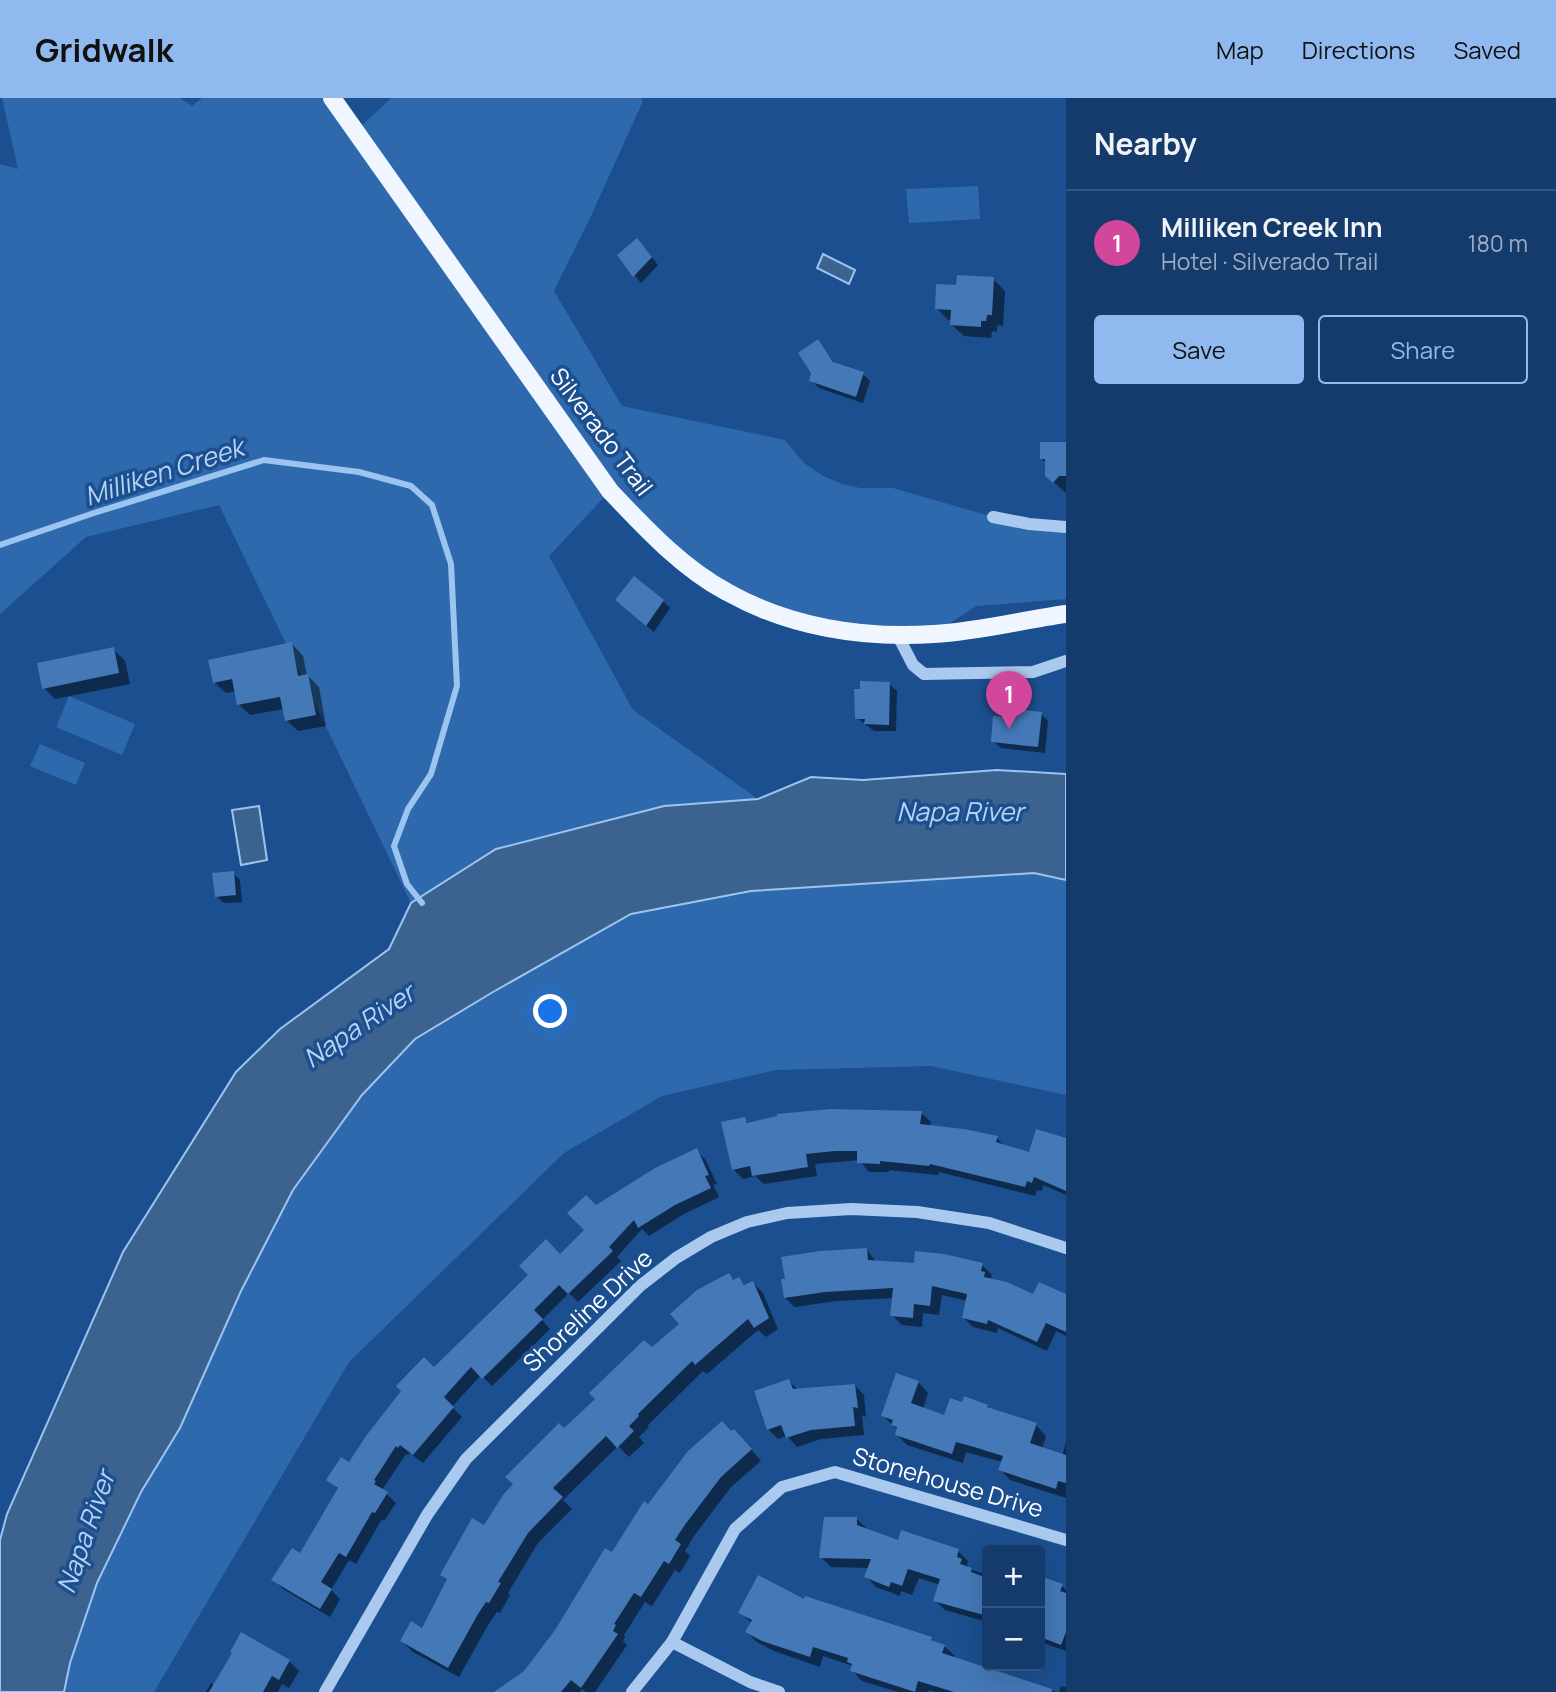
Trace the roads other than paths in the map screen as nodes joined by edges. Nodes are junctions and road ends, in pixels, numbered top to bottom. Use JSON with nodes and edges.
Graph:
{"nodes":[{"id":1,"x":332,"y":98,"type":"edge"},
{"id":2,"x":993,"y":517,"type":"dead end"},
{"id":3,"x":1066,"y":527,"type":"edge"},
{"id":4,"x":1066,"y":614,"type":"edge"},
{"id":5,"x":897,"y":634,"type":"junction"},
{"id":6,"x":1066,"y":661,"type":"edge"},
{"id":7,"x":1066,"y":1248,"type":"edge"},
{"id":8,"x":1066,"y":1539,"type":"edge"},
{"id":9,"x":672,"y":1642,"type":"junction"},
{"id":10,"x":325,"y":1692,"type":"edge"},
{"id":11,"x":632,"y":1692,"type":"edge"},
{"id":12,"x":779,"y":1692,"type":"edge"}],
"edges":[{"from":1,"to":5,"type":"main road","name":"Silverado Trail"},
{"from":2,"to":3,"type":"street"},
{"from":4,"to":5,"type":"main road","name":"Silverado Trail"},
{"from":5,"to":6,"type":"street"},
{"from":7,"to":10,"type":"street","name":"Shoreline Drive"},
{"from":8,"to":9,"type":"street","name":"Stonehouse Drive"},
{"from":9,"to":11,"type":"street","name":"Stonehouse Drive"},
{"from":9,"to":12,"type":"street"}]}
